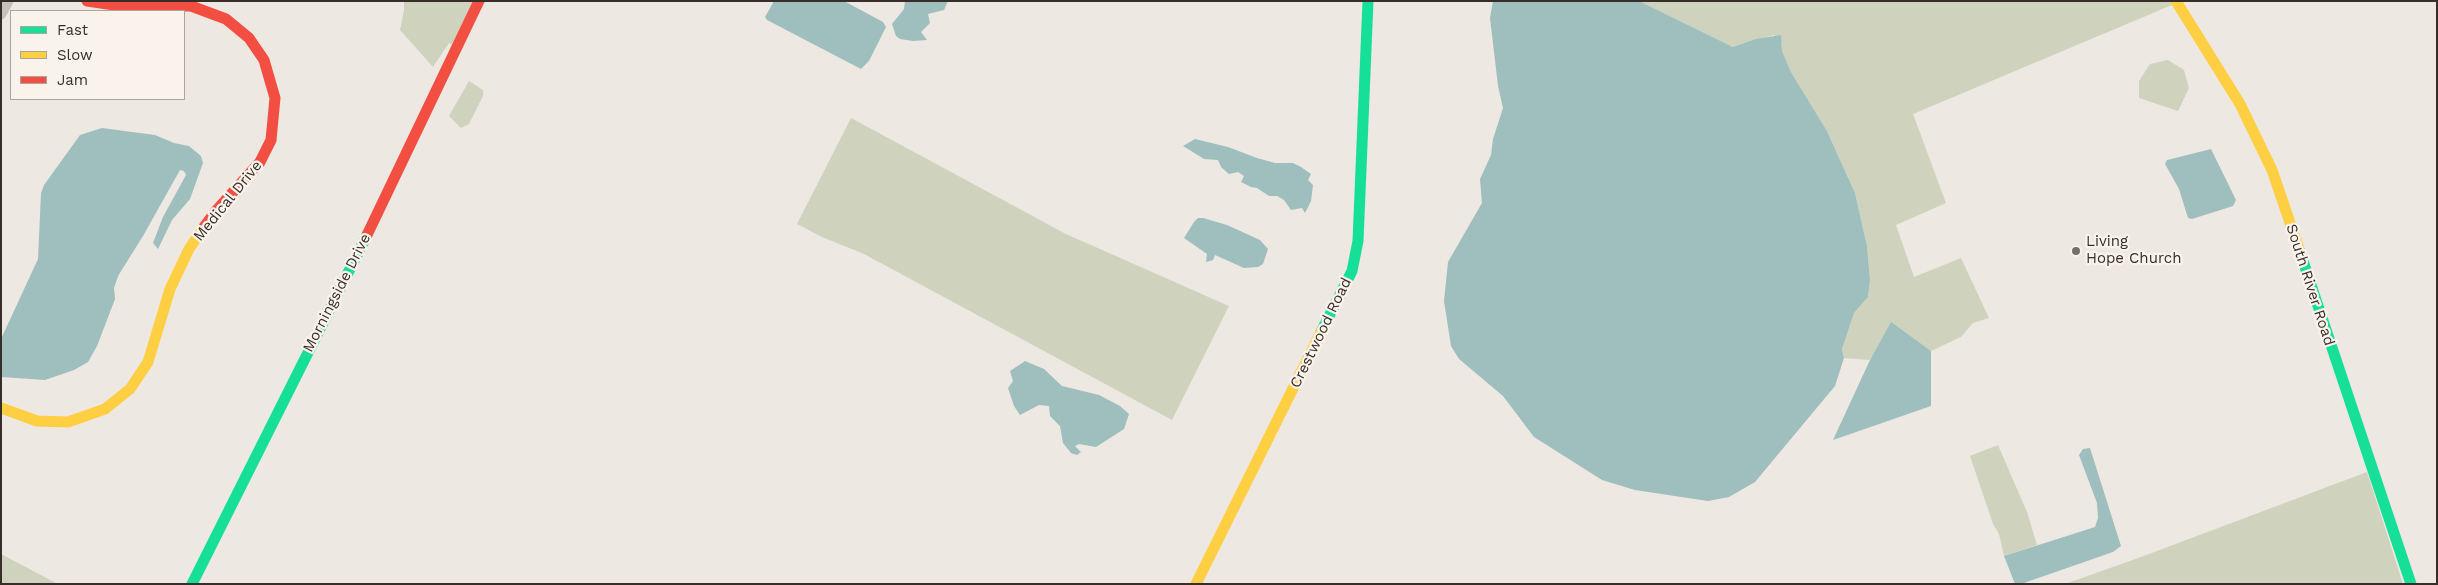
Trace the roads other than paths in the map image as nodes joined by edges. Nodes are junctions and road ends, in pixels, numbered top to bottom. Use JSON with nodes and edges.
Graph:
{"nodes":[{"id":1,"x":8,"y":1,"type":"edge"},
{"id":2,"x":87,"y":1,"type":"edge"},
{"id":3,"x":478,"y":1,"type":"edge"},
{"id":4,"x":1368,"y":1,"type":"edge"},
{"id":5,"x":2176,"y":1,"type":"edge"},
{"id":6,"x":1,"y":14,"type":"edge"},
{"id":7,"x":1,"y":408,"type":"edge"},
{"id":8,"x":192,"y":584,"type":"edge"},
{"id":9,"x":1196,"y":584,"type":"edge"},
{"id":10,"x":2411,"y":584,"type":"edge"}],
"edges":[{"from":1,"to":6,"type":"street"},
{"from":2,"to":7,"type":"street","name":"Medical Drive"},
{"from":3,"to":8,"type":"street","name":"Morningside Drive"},
{"from":4,"to":9,"type":"street","name":"Crestwood Road"},
{"from":5,"to":10,"type":"street","name":"South River Road"}]}
